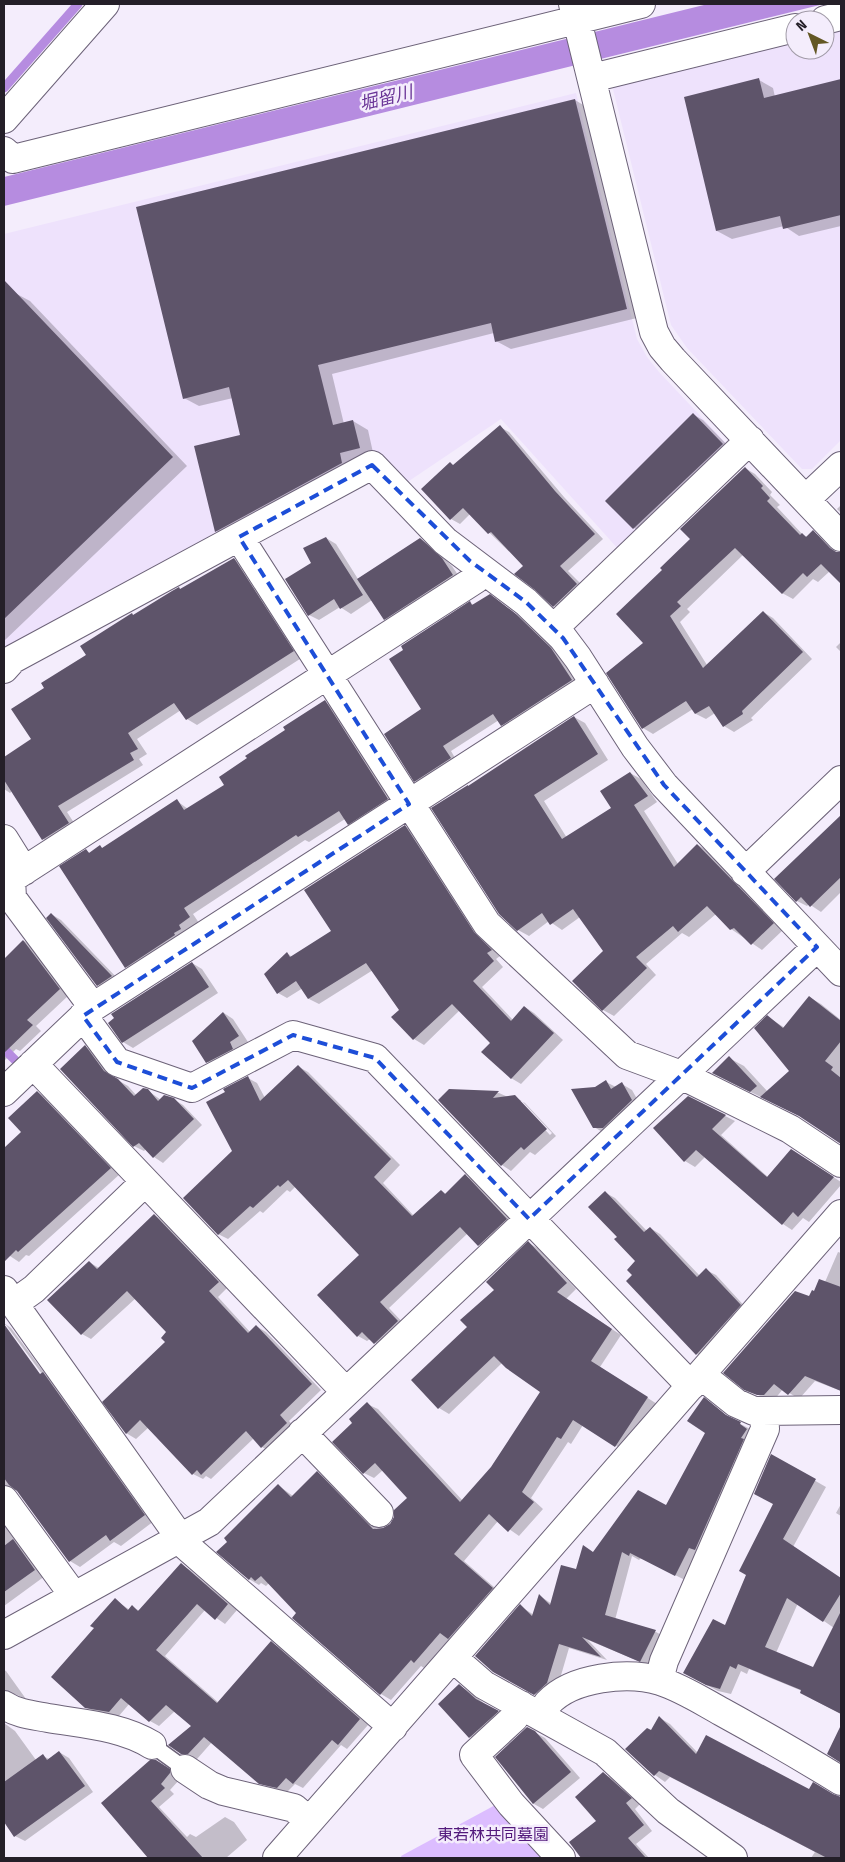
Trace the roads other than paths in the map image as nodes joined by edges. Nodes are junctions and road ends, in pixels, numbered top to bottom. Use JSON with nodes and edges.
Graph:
{"nodes":[{"id":1,"x":105,"y":4,"type":"edge"},
{"id":2,"x":641,"y":4,"type":"edge"},
{"id":3,"x":577,"y":17,"type":"edge"},
{"id":4,"x":785,"y":30,"type":"edge"},
{"id":5,"x":590,"y":73,"type":"junction"},
{"id":6,"x":4,"y":119,"type":"edge"},
{"id":7,"x":4,"y":151,"type":"edge"},
{"id":8,"x":750,"y":440,"type":"junction"},
{"id":9,"x":841,"y":466,"type":"edge"},
{"id":10,"x":806,"y":500,"type":"junction"},
{"id":11,"x":239,"y":537,"type":"junction"},
{"id":12,"x":841,"y":537,"type":"edge"},
{"id":13,"x":483,"y":570,"type":"junction"},
{"id":14,"x":554,"y":628,"type":"junction"},
{"id":15,"x":4,"y":669,"type":"edge"},
{"id":16,"x":327,"y":676,"type":"junction"},
{"id":17,"x":595,"y":684,"type":"junction"},
{"id":18,"x":841,"y":780,"type":"edge"},
{"id":19,"x":409,"y":804,"type":"junction"},
{"id":20,"x":4,"y":839,"type":"edge"},
{"id":21,"x":24,"y":871,"type":"junction"},
{"id":22,"x":745,"y":872,"type":"junction"},
{"id":23,"x":817,"y":947,"type":"junction"},
{"id":24,"x":841,"y":972,"type":"edge"},
{"id":25,"x":88,"y":1012,"type":"junction"},
{"id":26,"x":33,"y":1064,"type":"junction"},
{"id":27,"x":681,"y":1075,"type":"junction"},
{"id":28,"x":4,"y":1092,"type":"edge"},
{"id":29,"x":841,"y":1163,"type":"edge"},
{"id":30,"x":145,"y":1182,"type":"junction"},
{"id":31,"x":841,"y":1214,"type":"edge"},
{"id":32,"x":529,"y":1219,"type":"junction"},
{"id":33,"x":9,"y":1297,"type":"edge"},
{"id":34,"x":696,"y":1381,"type":"junction"},
{"id":35,"x":346,"y":1392,"type":"junction"},
{"id":36,"x":841,"y":1410,"type":"edge"},
{"id":37,"x":764,"y":1412,"type":"junction"},
{"id":38,"x":302,"y":1433,"type":"junction"},
{"id":39,"x":4,"y":1500,"type":"edge"},
{"id":40,"x":379,"y":1513,"type":"dead end"},
{"id":41,"x":180,"y":1538,"type":"junction"},
{"id":42,"x":74,"y":1596,"type":"junction"},
{"id":43,"x":4,"y":1635,"type":"edge"},
{"id":44,"x":453,"y":1658,"type":"junction"},
{"id":45,"x":659,"y":1680,"type":"junction"},
{"id":46,"x":4,"y":1706,"type":"edge"},
{"id":47,"x":531,"y":1711,"type":"junction"},
{"id":48,"x":393,"y":1727,"type":"junction"},
{"id":49,"x":152,"y":1745,"type":"joint"},
{"id":50,"x":186,"y":1769,"type":"joint"},
{"id":51,"x":841,"y":1781,"type":"edge"},
{"id":52,"x":310,"y":1822,"type":"junction"},
{"id":53,"x":277,"y":1858,"type":"edge"},
{"id":54,"x":562,"y":1858,"type":"edge"},
{"id":55,"x":733,"y":1858,"type":"edge"}],
"edges":[{"from":1,"to":6,"type":"street"},
{"from":2,"to":3,"type":"street"},
{"from":3,"to":5,"type":"street"},
{"from":3,"to":7,"type":"street"},
{"from":4,"to":5,"type":"street"},
{"from":5,"to":8,"type":"street"},
{"from":8,"to":10,"type":"street"},
{"from":8,"to":14,"type":"street"},
{"from":9,"to":10,"type":"street"},
{"from":10,"to":12,"type":"street"},
{"from":11,"to":13,"type":"street"},
{"from":11,"to":15,"type":"street"},
{"from":11,"to":16,"type":"street"},
{"from":13,"to":14,"type":"street"},
{"from":13,"to":16,"type":"street"},
{"from":14,"to":17,"type":"street"},
{"from":16,"to":19,"type":"street"},
{"from":16,"to":21,"type":"street"},
{"from":17,"to":19,"type":"street"},
{"from":17,"to":22,"type":"street"},
{"from":18,"to":22,"type":"street"},
{"from":19,"to":25,"type":"street"},
{"from":19,"to":27,"type":"street"},
{"from":20,"to":21,"type":"street"},
{"from":21,"to":25,"type":"street"},
{"from":22,"to":23,"type":"street"},
{"from":23,"to":24,"type":"street"},
{"from":23,"to":27,"type":"street"},
{"from":25,"to":26,"type":"street"},
{"from":25,"to":32,"type":"street"},
{"from":26,"to":28,"type":"street"},
{"from":26,"to":30,"type":"street"},
{"from":27,"to":29,"type":"street"},
{"from":27,"to":32,"type":"street"},
{"from":30,"to":33,"type":"street"},
{"from":30,"to":35,"type":"street"},
{"from":31,"to":34,"type":"street"},
{"from":32,"to":34,"type":"street"},
{"from":32,"to":35,"type":"street"},
{"from":33,"to":41,"type":"street"},
{"from":34,"to":37,"type":"street"},
{"from":34,"to":44,"type":"street"},
{"from":35,"to":38,"type":"street"},
{"from":36,"to":37,"type":"street"},
{"from":37,"to":45,"type":"street"},
{"from":38,"to":40,"type":"street"},
{"from":38,"to":41,"type":"street"},
{"from":39,"to":42,"type":"street"},
{"from":41,"to":42,"type":"street"},
{"from":41,"to":48,"type":"street"},
{"from":42,"to":43,"type":"street"},
{"from":44,"to":47,"type":"street"},
{"from":44,"to":48,"type":"street"},
{"from":45,"to":47,"type":"street"},
{"from":45,"to":51,"type":"street"},
{"from":46,"to":49,"type":"street"},
{"from":47,"to":54,"type":"street"},
{"from":47,"to":55,"type":"street"},
{"from":48,"to":52,"type":"street"},
{"from":49,"to":50,"type":"lane"},
{"from":50,"to":52,"type":"street"},
{"from":52,"to":53,"type":"street"}]}
